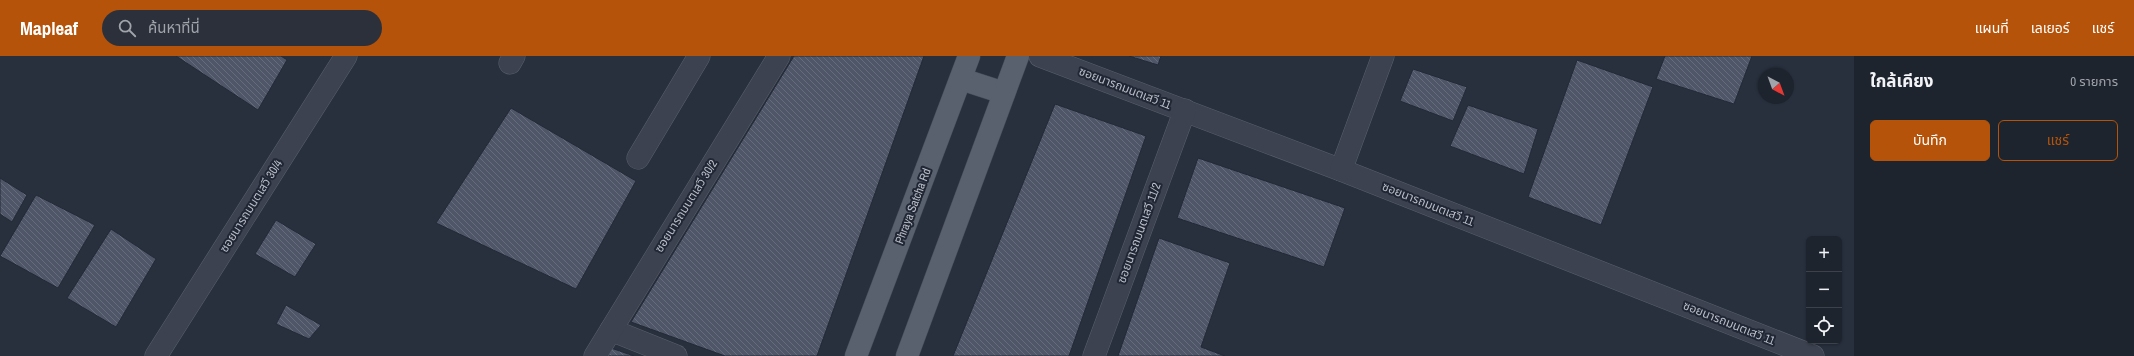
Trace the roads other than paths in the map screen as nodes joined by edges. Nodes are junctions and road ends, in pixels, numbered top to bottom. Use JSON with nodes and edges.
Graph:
{"nodes":[{"id":1,"x":346,"y":56,"type":"edge"},
{"id":2,"x":699,"y":56,"type":"edge"},
{"id":3,"x":779,"y":56,"type":"edge"},
{"id":4,"x":969,"y":56,"type":"edge"},
{"id":5,"x":1018,"y":56,"type":"edge"},
{"id":6,"x":1040,"y":56,"type":"edge"},
{"id":7,"x":1383,"y":56,"type":"edge"},
{"id":8,"x":961,"y":79,"type":"junction"},
{"id":9,"x":1004,"y":93,"type":"junction"},
{"id":10,"x":1184,"y":110,"type":"junction"},
{"id":11,"x":638,"y":158,"type":"dead end"},
{"id":12,"x":1342,"y":170,"type":"junction"},
{"id":13,"x":611,"y":330,"type":"junction"},
{"id":14,"x":156,"y":356,"type":"edge"},
{"id":15,"x":595,"y":356,"type":"edge"},
{"id":16,"x":676,"y":356,"type":"edge"},
{"id":17,"x":856,"y":356,"type":"edge"},
{"id":18,"x":907,"y":356,"type":"edge"},
{"id":19,"x":1094,"y":356,"type":"edge"},
{"id":20,"x":1813,"y":356,"type":"edge"}],
"edges":[{"from":1,"to":14,"type":"street","name":"ซอยนารถมนตเสวี 30/4"},
{"from":2,"to":11,"type":"street"},
{"from":3,"to":13,"type":"street","name":"ซอยนารถมนตเสวี 30/2"},
{"from":4,"to":8,"type":"main road","name":"Phraya Satcha Rd"},
{"from":5,"to":9,"type":"main road"},
{"from":6,"to":10,"type":"street","name":"ซอยนารถมนตเสวี 11"},
{"from":7,"to":12,"type":"street"},
{"from":8,"to":9,"type":"main road"},
{"from":8,"to":17,"type":"main road","name":"Phraya Satcha Rd"},
{"from":9,"to":18,"type":"main road"},
{"from":10,"to":12,"type":"street","name":"ซอยนารถมนตเสวี 11"},
{"from":10,"to":19,"type":"street","name":"ซอยนารถมนตเสวี 11/2"},
{"from":12,"to":20,"type":"street","name":"ซอยนารถมนตเสวี 11"},
{"from":13,"to":15,"type":"street","name":"ซอยนารถมนตเสวี 30/2"},
{"from":13,"to":16,"type":"street"}]}
